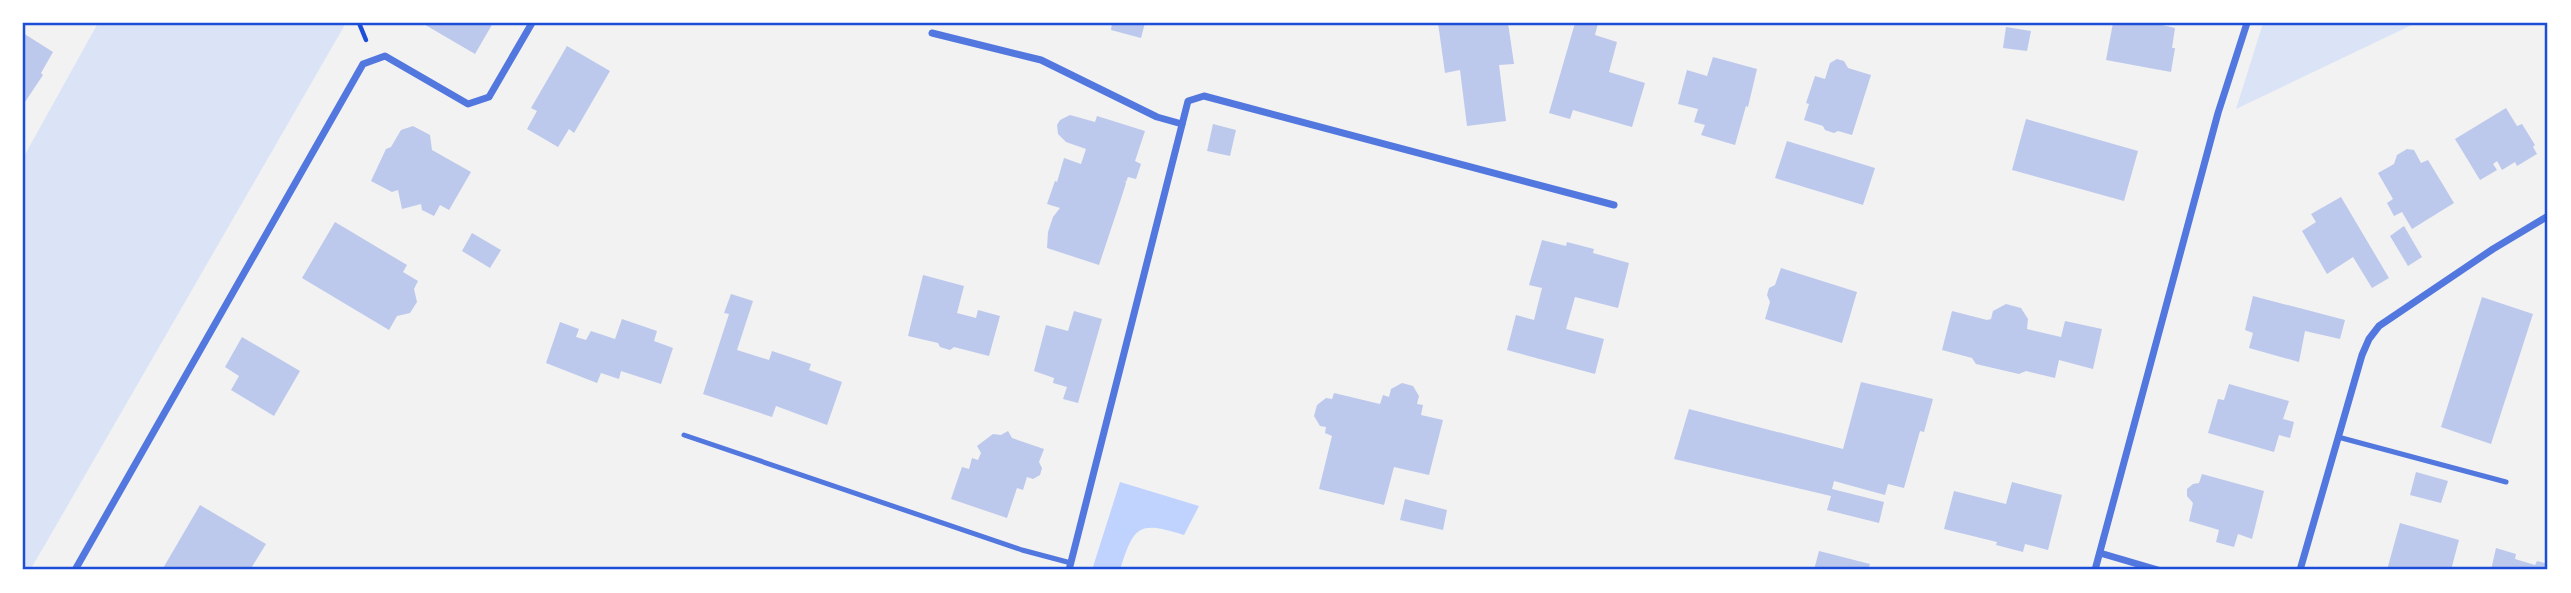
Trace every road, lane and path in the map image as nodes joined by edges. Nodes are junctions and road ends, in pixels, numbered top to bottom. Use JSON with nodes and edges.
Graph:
{"nodes":[{"id":1,"x":532,"y":23,"type":"edge"},
{"id":2,"x":2247,"y":23,"type":"edge"},
{"id":3,"x":932,"y":33,"type":"dead end"},
{"id":4,"x":1182,"y":124,"type":"junction"},
{"id":5,"x":1614,"y":205,"type":"dead end"},
{"id":6,"x":2548,"y":216,"type":"edge"},
{"id":7,"x":684,"y":435,"type":"dead end"},
{"id":8,"x":2338,"y":437,"type":"junction"},
{"id":9,"x":2506,"y":482,"type":"dead end"},
{"id":10,"x":2100,"y":553,"type":"junction"},
{"id":11,"x":1070,"y":567,"type":"edge"},
{"id":12,"x":75,"y":570,"type":"edge"},
{"id":13,"x":2095,"y":570,"type":"edge"},
{"id":14,"x":2158,"y":570,"type":"edge"},
{"id":15,"x":2300,"y":570,"type":"edge"}],
"edges":[{"from":1,"to":12,"type":"street"},
{"from":2,"to":10,"type":"street"},
{"from":3,"to":4,"type":"street"},
{"from":4,"to":5,"type":"street"},
{"from":4,"to":11,"type":"street"},
{"from":6,"to":8,"type":"street"},
{"from":7,"to":11,"type":"lane"},
{"from":8,"to":9,"type":"lane"},
{"from":8,"to":15,"type":"street"},
{"from":10,"to":13,"type":"street"},
{"from":10,"to":14,"type":"street"}]}
